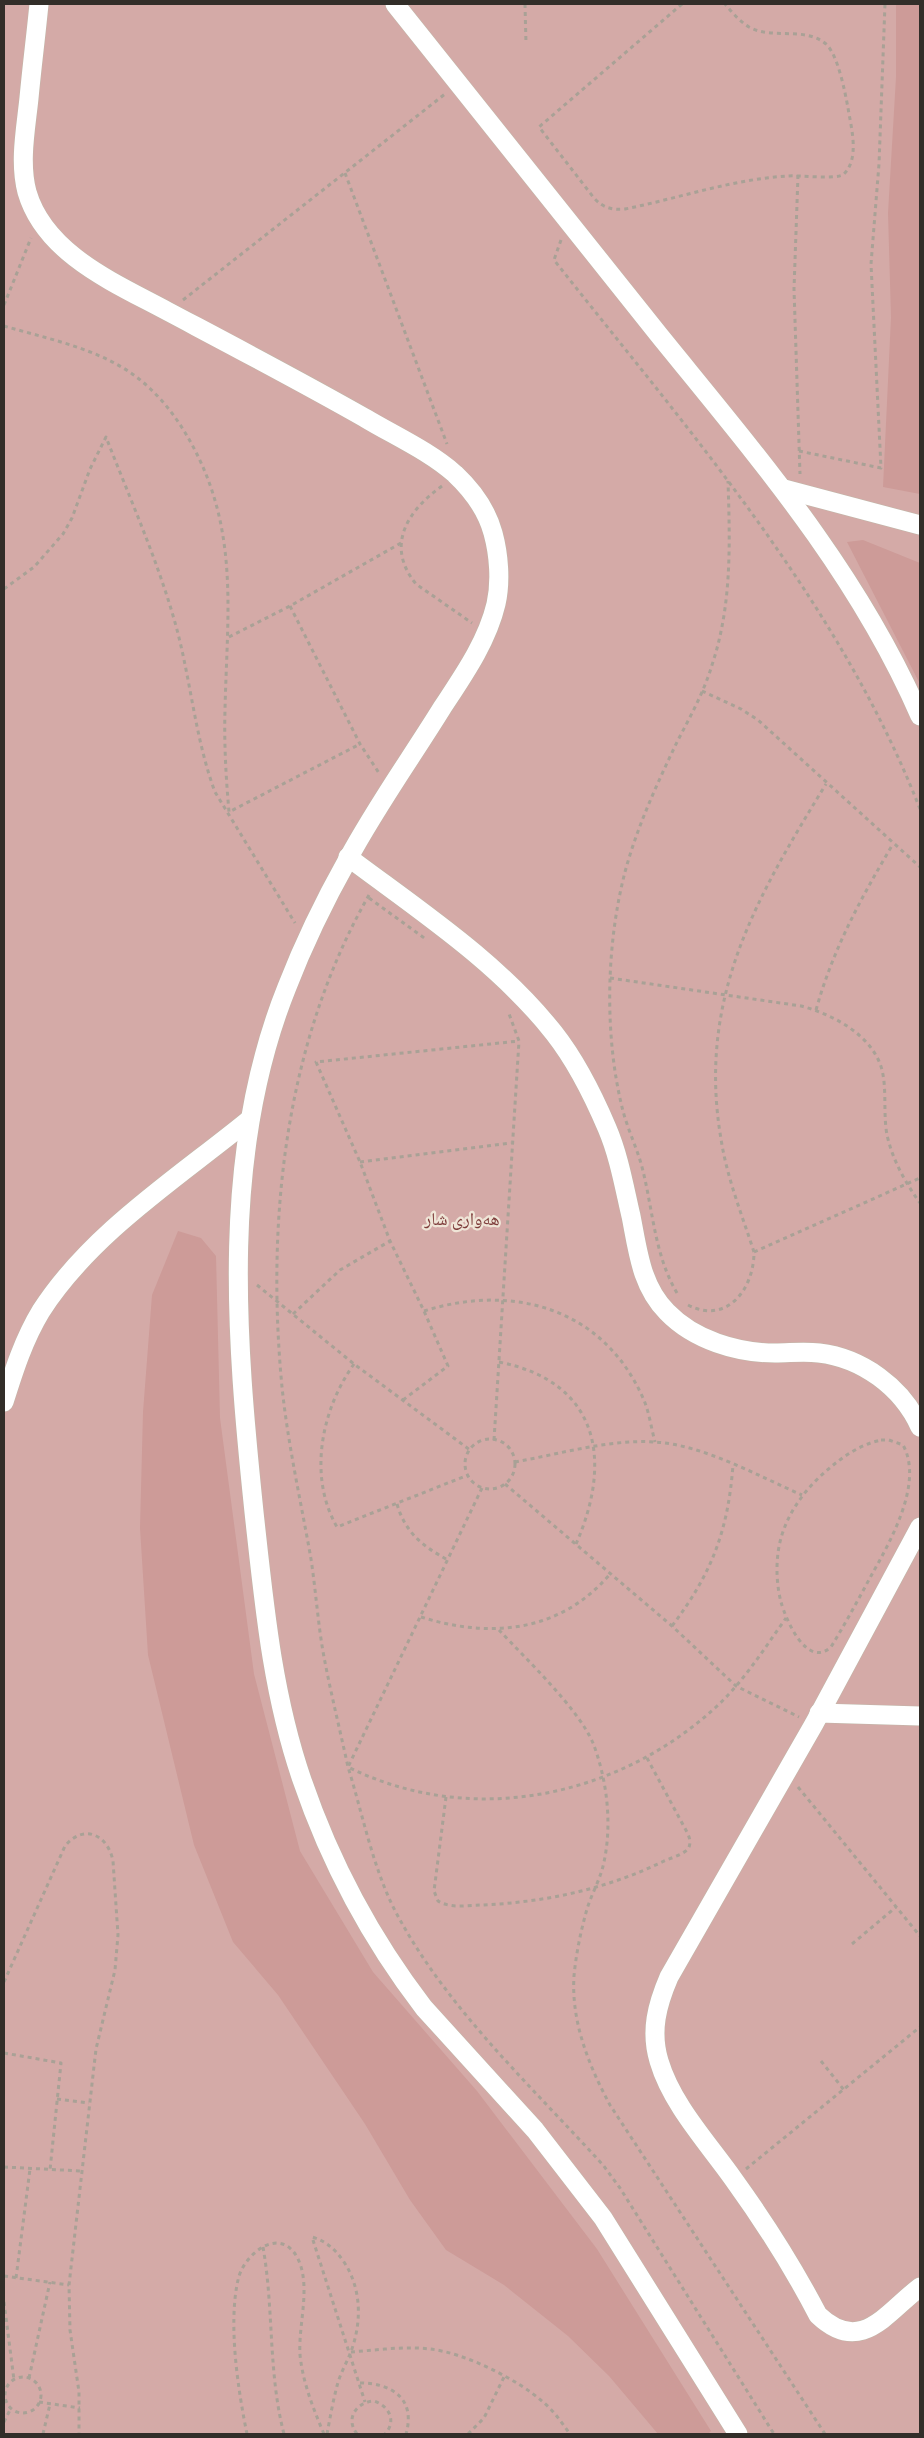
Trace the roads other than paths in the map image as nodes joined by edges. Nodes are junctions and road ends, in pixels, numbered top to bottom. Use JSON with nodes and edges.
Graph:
{"nodes":[{"id":1,"x":40,"y":4,"type":"edge"},
{"id":2,"x":396,"y":4,"type":"edge"},
{"id":3,"x":792,"y":491,"type":"junction"},
{"id":4,"x":920,"y":525,"type":"edge"},
{"id":5,"x":920,"y":716,"type":"edge"},
{"id":6,"x":348,"y":857,"type":"junction"},
{"id":7,"x":250,"y":1119,"type":"junction"},
{"id":8,"x":4,"y":1402,"type":"edge"},
{"id":9,"x":920,"y":1427,"type":"edge"},
{"id":10,"x":920,"y":1527,"type":"edge"},
{"id":11,"x":920,"y":1716,"type":"edge"},
{"id":12,"x":816,"y":1719,"type":"junction"},
{"id":13,"x":920,"y":2286,"type":"edge"},
{"id":14,"x":738,"y":2434,"type":"edge"}],
"edges":[{"from":1,"to":6,"type":"street"},
{"from":2,"to":3,"type":"street"},
{"from":3,"to":4,"type":"street"},
{"from":3,"to":5,"type":"street"},
{"from":6,"to":7,"type":"street"},
{"from":6,"to":9,"type":"street"},
{"from":7,"to":8,"type":"street"},
{"from":7,"to":14,"type":"street"},
{"from":10,"to":12,"type":"street"},
{"from":11,"to":12,"type":"street"},
{"from":12,"to":13,"type":"street"}]}
